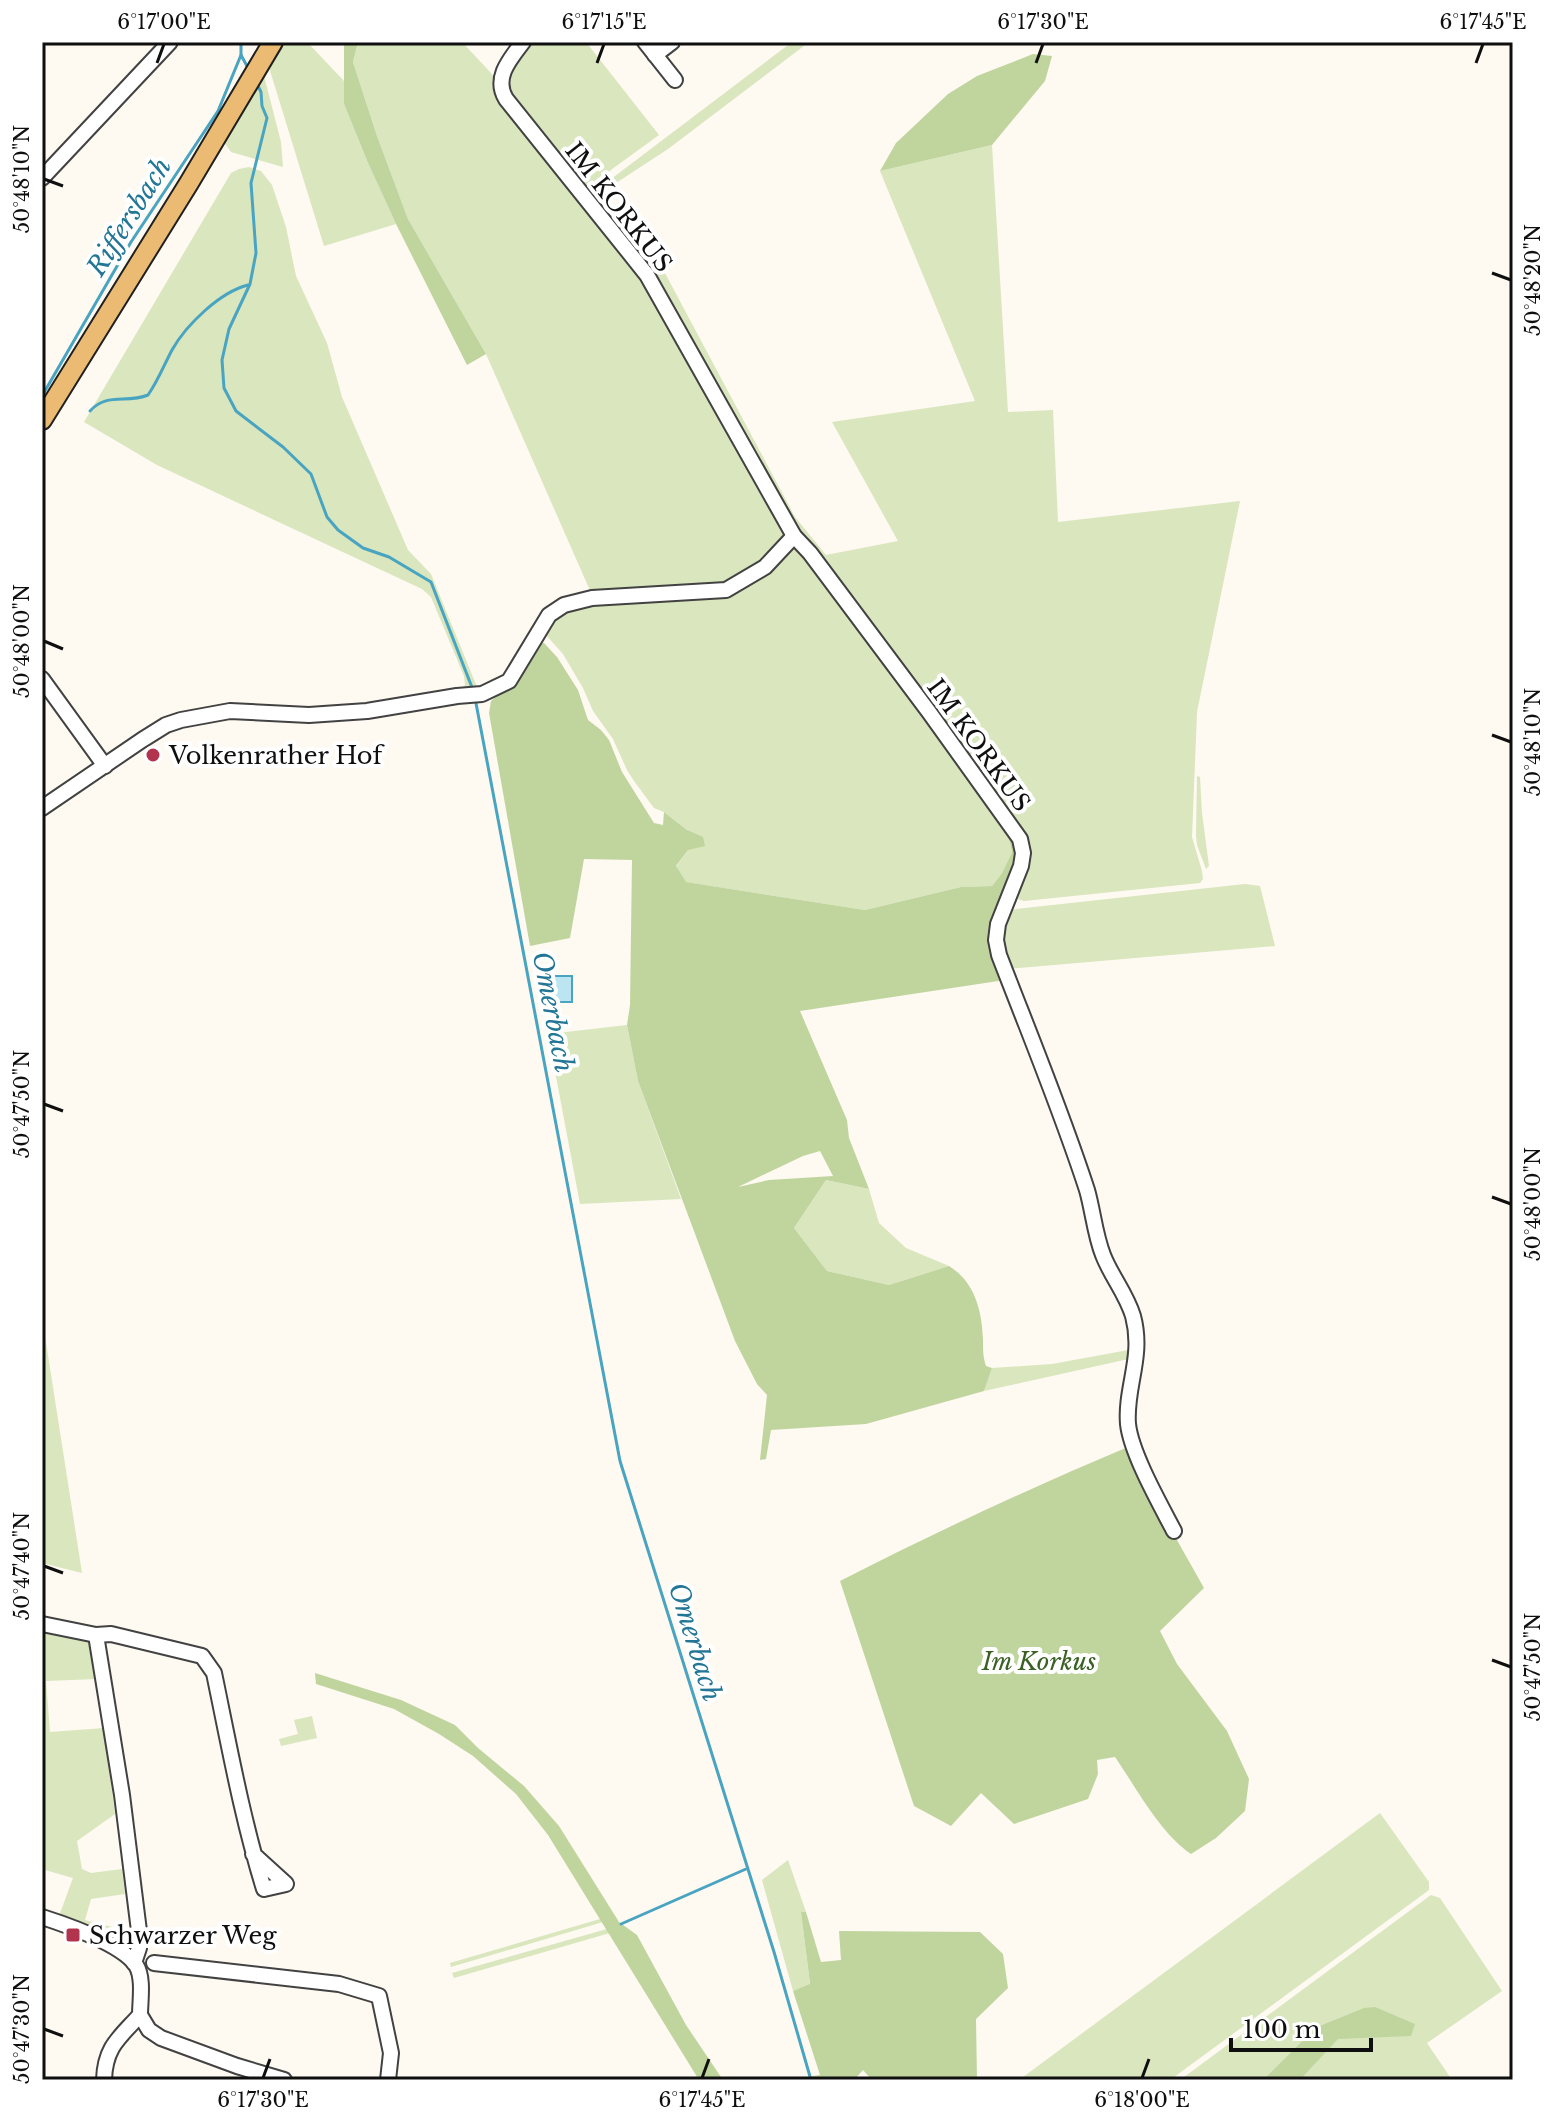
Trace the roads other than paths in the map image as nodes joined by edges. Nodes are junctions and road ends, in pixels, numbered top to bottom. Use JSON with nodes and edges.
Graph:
{"nodes":[{"id":1,"x":170,"y":42,"type":"edge"},
{"id":2,"x":273,"y":42,"type":"edge"},
{"id":3,"x":523,"y":42,"type":"edge"},
{"id":4,"x":645,"y":42,"type":"edge"},
{"id":5,"x":672,"y":42,"type":"edge"},
{"id":6,"x":655,"y":55,"type":"junction"},
{"id":7,"x":675,"y":80,"type":"dead end"},
{"id":8,"x":42,"y":178,"type":"edge"},
{"id":9,"x":42,"y":420,"type":"edge"},
{"id":10,"x":794,"y":536,"type":"junction"},
{"id":11,"x":44,"y":686,"type":"edge"},
{"id":12,"x":105,"y":766,"type":"junction"},
{"id":13,"x":42,"y":808,"type":"edge"},
{"id":14,"x":1174,"y":1531,"type":"dead end"},
{"id":15,"x":42,"y":1624,"type":"edge"},
{"id":16,"x":96,"y":1635,"type":"junction"},
{"id":17,"x":253,"y":1854,"type":"dead end"},
{"id":18,"x":42,"y":1917,"type":"edge"},
{"id":19,"x":134,"y":1963,"type":"junction"},
{"id":20,"x":154,"y":1963,"type":"dead end"},
{"id":21,"x":140,"y":2015,"type":"junction"},
{"id":22,"x":104,"y":2080,"type":"edge"},
{"id":23,"x":284,"y":2080,"type":"edge"},
{"id":24,"x":388,"y":2080,"type":"edge"}],
"edges":[{"from":1,"to":8,"type":"street"},
{"from":2,"to":9,"type":"main road"},
{"from":3,"to":10,"type":"street","name":"IM KORKUS"},
{"from":4,"to":6,"type":"street"},
{"from":5,"to":6,"type":"street"},
{"from":6,"to":7,"type":"street"},
{"from":10,"to":12,"type":"street"},
{"from":10,"to":14,"type":"street","name":"IM KORKUS"},
{"from":11,"to":12,"type":"street"},
{"from":12,"to":13,"type":"street"},
{"from":15,"to":16,"type":"street"},
{"from":16,"to":17,"type":"street"},
{"from":16,"to":19,"type":"street"},
{"from":18,"to":19,"type":"street"},
{"from":19,"to":21,"type":"street"},
{"from":20,"to":24,"type":"street"},
{"from":21,"to":22,"type":"street"},
{"from":21,"to":23,"type":"street"}]}
